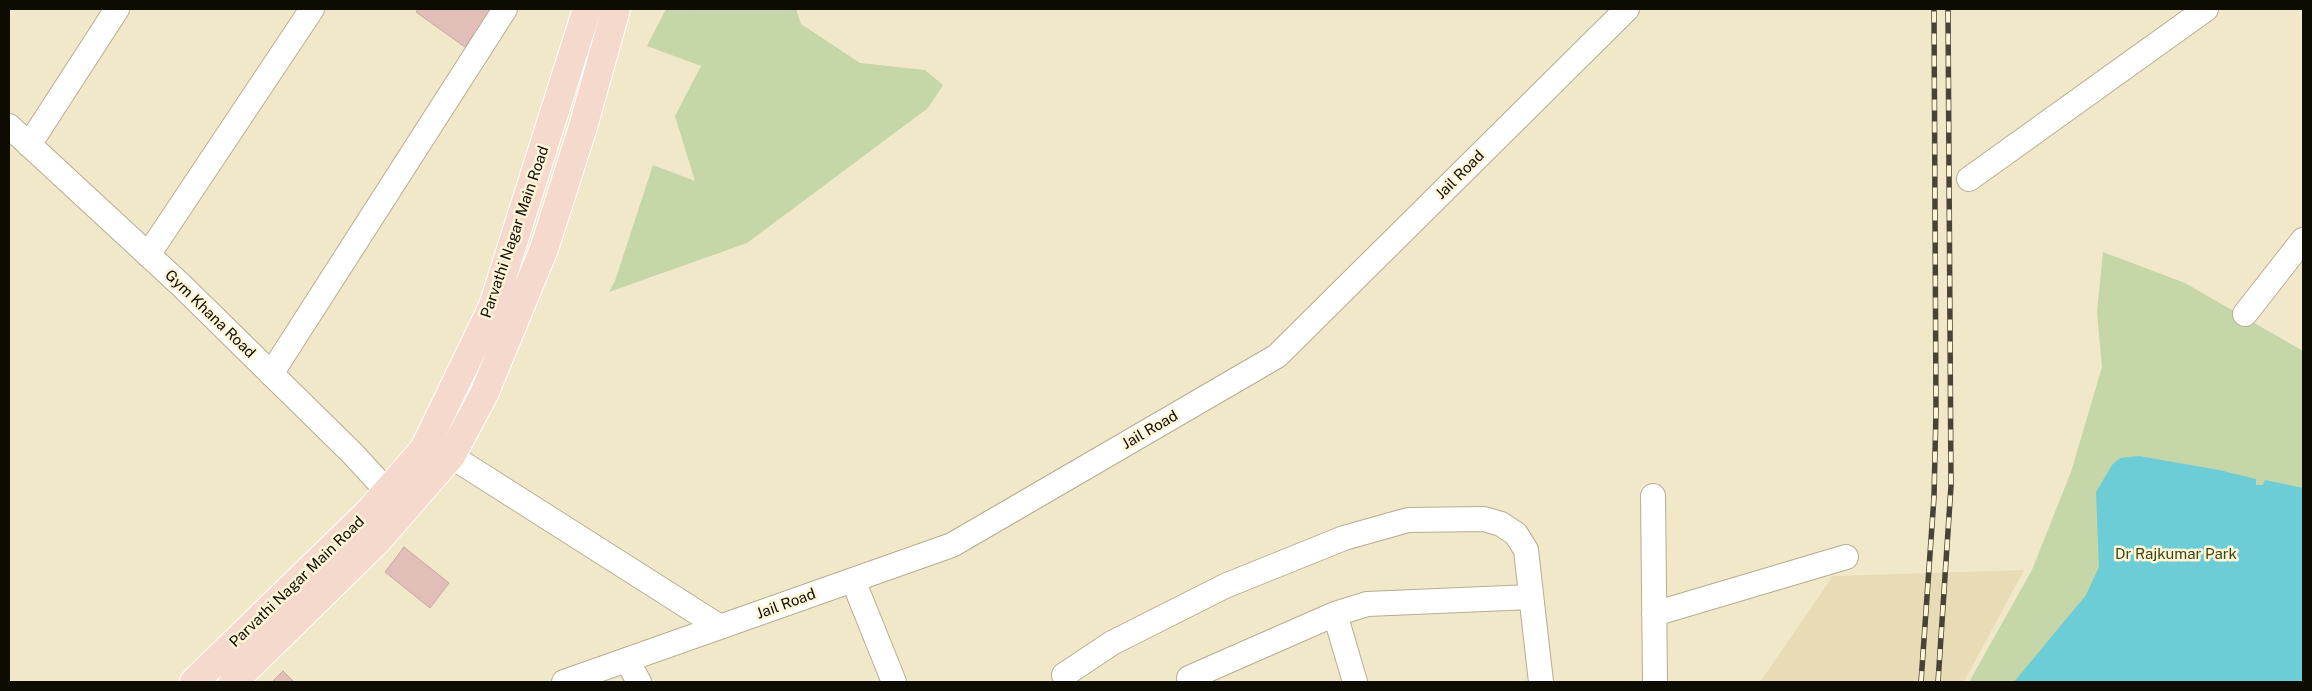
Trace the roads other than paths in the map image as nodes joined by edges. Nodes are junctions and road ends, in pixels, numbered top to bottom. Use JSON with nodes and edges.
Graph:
{"nodes":[{"id":1,"x":117,"y":9,"type":"edge"},
{"id":2,"x":312,"y":9,"type":"edge"},
{"id":3,"x":505,"y":9,"type":"edge"},
{"id":4,"x":587,"y":9,"type":"edge"},
{"id":5,"x":616,"y":9,"type":"edge"},
{"id":6,"x":1626,"y":9,"type":"edge"},
{"id":7,"x":2206,"y":9,"type":"edge"},
{"id":8,"x":9,"y":126,"type":"edge"},
{"id":9,"x":29,"y":145,"type":"junction"},
{"id":10,"x":1969,"y":180,"type":"dead end"},
{"id":11,"x":2303,"y":240,"type":"edge"},
{"id":12,"x":148,"y":255,"type":"junction"},
{"id":13,"x":2245,"y":314,"type":"dead end"},
{"id":14,"x":271,"y":374,"type":"junction"},
{"id":15,"x":451,"y":456,"type":"junction"},
{"id":16,"x":1653,"y":496,"type":"dead end"},
{"id":17,"x":397,"y":499,"type":"junction"},
{"id":18,"x":1846,"y":557,"type":"dead end"},
{"id":19,"x":853,"y":580,"type":"junction"},
{"id":20,"x":1531,"y":597,"type":"junction"},
{"id":21,"x":1335,"y":614,"type":"junction"},
{"id":22,"x":1654,"y":614,"type":"junction"},
{"id":23,"x":720,"y":627,"type":"junction"},
{"id":24,"x":627,"y":660,"type":"junction"},
{"id":25,"x":1064,"y":675,"type":"dead end"},
{"id":26,"x":1189,"y":678,"type":"dead end"},
{"id":27,"x":194,"y":682,"type":"edge"},
{"id":28,"x":234,"y":682,"type":"edge"},
{"id":29,"x":564,"y":682,"type":"edge"},
{"id":30,"x":639,"y":682,"type":"edge"},
{"id":31,"x":894,"y":682,"type":"edge"},
{"id":32,"x":1355,"y":682,"type":"edge"},
{"id":33,"x":1541,"y":682,"type":"edge"},
{"id":34,"x":1655,"y":682,"type":"edge"}],
"edges":[{"from":1,"to":9,"type":"street"},
{"from":2,"to":12,"type":"street"},
{"from":3,"to":14,"type":"street"},
{"from":4,"to":17,"type":"main road","name":"Parvathi Nagar Main Road"},
{"from":5,"to":15,"type":"main road","name":"Parvathi Nagar Main Road"},
{"from":6,"to":19,"type":"street","name":"Jail Road"},
{"from":7,"to":10,"type":"street"},
{"from":8,"to":9,"type":"street","name":"Gym Khana Road"},
{"from":9,"to":12,"type":"street","name":"Gym Khana Road"},
{"from":11,"to":13,"type":"street"},
{"from":12,"to":14,"type":"street","name":"Gym Khana Road"},
{"from":14,"to":17,"type":"street","name":"Gym Khana Road"},
{"from":15,"to":17,"type":"main road","name":"Parvathi Nagar Main Road"},
{"from":15,"to":23,"type":"street"},
{"from":16,"to":22,"type":"street"},
{"from":17,"to":27,"type":"main road","name":"Parvathi Nagar Main Road"},
{"from":17,"to":28,"type":"main road","name":"Parvathi Nagar Main Road"},
{"from":18,"to":22,"type":"street"},
{"from":19,"to":23,"type":"street","name":"Jail Road"},
{"from":19,"to":31,"type":"street"},
{"from":20,"to":21,"type":"street"},
{"from":20,"to":25,"type":"street"},
{"from":20,"to":33,"type":"street"},
{"from":21,"to":26,"type":"street"},
{"from":21,"to":32,"type":"street"},
{"from":22,"to":34,"type":"street"},
{"from":23,"to":24,"type":"street","name":"Jail Road"},
{"from":24,"to":29,"type":"street","name":"Jail Road"},
{"from":24,"to":30,"type":"street"}]}
